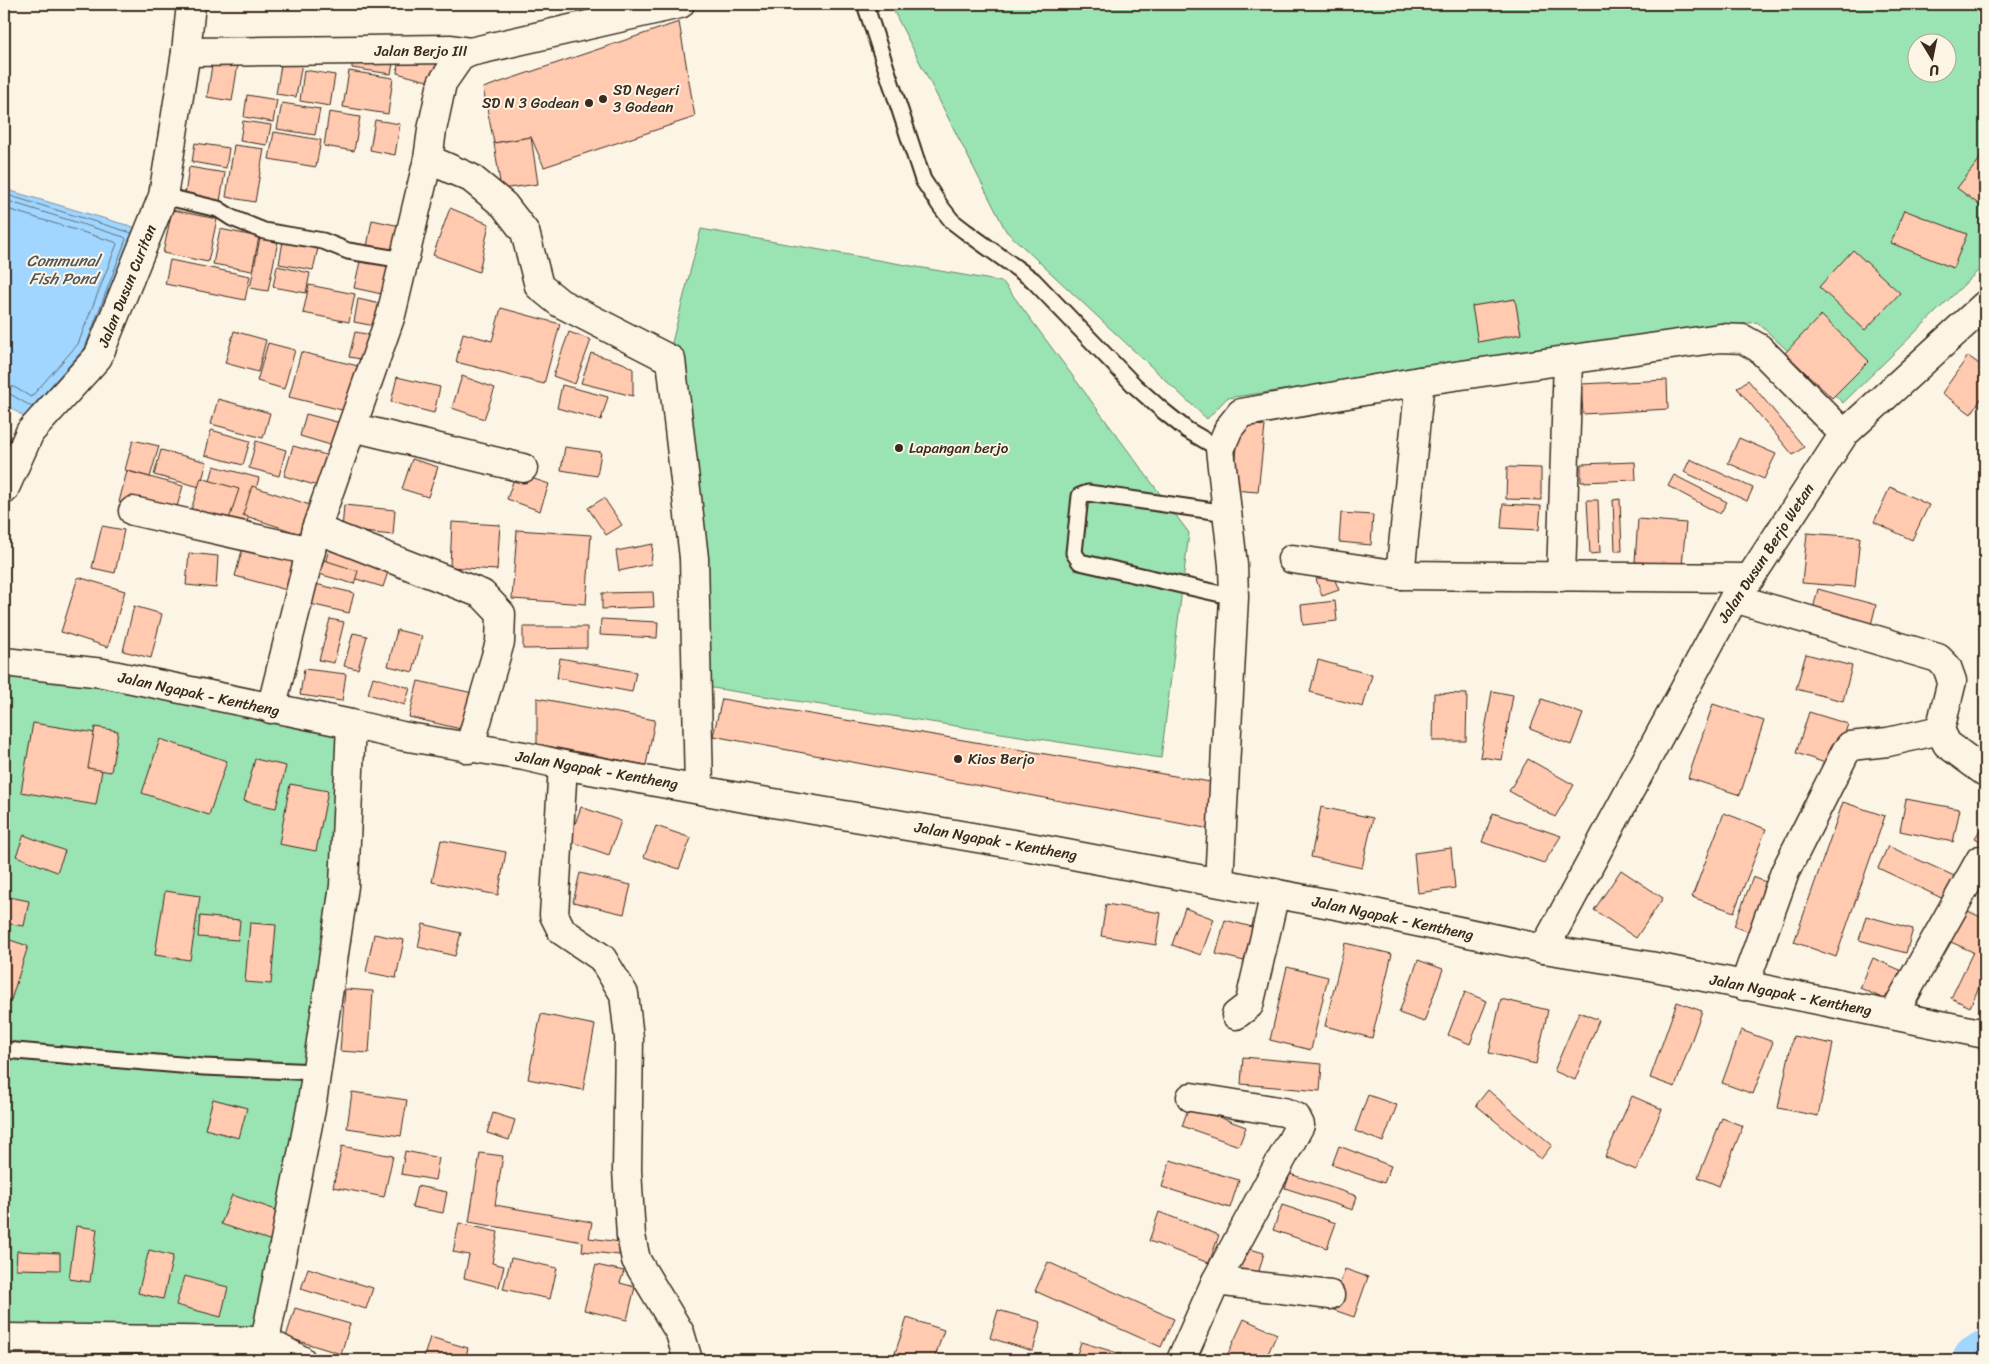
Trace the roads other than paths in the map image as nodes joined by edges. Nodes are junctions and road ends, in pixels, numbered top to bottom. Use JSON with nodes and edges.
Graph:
{"nodes":[{"id":1,"x":191,"y":4,"type":"edge"},
{"id":2,"x":680,"y":4,"type":"edge"},
{"id":3,"x":866,"y":4,"type":"edge"},
{"id":4,"x":186,"y":52,"type":"junction"},
{"id":5,"x":470,"y":52,"type":"junction"},
{"id":6,"x":428,"y":159,"type":"junction"},
{"id":7,"x":163,"y":196,"type":"junction"},
{"id":8,"x":404,"y":260,"type":"junction"},
{"id":9,"x":1985,"y":304,"type":"edge"},
{"id":10,"x":1568,"y":360,"type":"junction"},
{"id":11,"x":1420,"y":381,"type":"junction"},
{"id":12,"x":352,"y":427,"type":"junction"},
{"id":13,"x":1844,"y":434,"type":"junction"},
{"id":14,"x":1220,"y":449,"type":"junction"},
{"id":15,"x":523,"y":468,"type":"dead end"},
{"id":16,"x":4,"y":490,"type":"edge"},
{"id":17,"x":133,"y":512,"type":"dead end"},
{"id":18,"x":1227,"y":513,"type":"junction"},
{"id":19,"x":314,"y":540,"type":"junction"},
{"id":20,"x":1292,"y":559,"type":"dead end"},
{"id":21,"x":1400,"y":575,"type":"junction"},
{"id":22,"x":1561,"y":577,"type":"junction"},
{"id":23,"x":1742,"y":588,"type":"junction"},
{"id":24,"x":1234,"y":597,"type":"junction"},
{"id":25,"x":4,"y":662,"type":"edge"},
{"id":26,"x":272,"y":709,"type":"junction"},
{"id":27,"x":351,"y":724,"type":"junction"},
{"id":28,"x":1940,"y":730,"type":"junction"},
{"id":29,"x":469,"y":749,"type":"junction"},
{"id":30,"x":563,"y":765,"type":"junction"},
{"id":31,"x":1985,"y":772,"type":"edge"},
{"id":32,"x":699,"y":789,"type":"junction"},
{"id":33,"x":1980,"y":860,"type":"dead end"},
{"id":34,"x":1219,"y":882,"type":"junction"},
{"id":35,"x":1275,"y":894,"type":"junction"},
{"id":36,"x":1544,"y":949,"type":"junction"},
{"id":37,"x":1744,"y":986,"type":"junction"},
{"id":38,"x":1236,"y":1015,"type":"dead end"},
{"id":39,"x":1893,"y":1015,"type":"junction"},
{"id":40,"x":1982,"y":1028,"type":"edge"},
{"id":41,"x":4,"y":1050,"type":"edge"},
{"id":42,"x":316,"y":1072,"type":"junction"},
{"id":43,"x":1191,"y":1098,"type":"dead end"},
{"id":44,"x":1216,"y":1281,"type":"junction"},
{"id":45,"x":1330,"y":1295,"type":"dead end"},
{"id":46,"x":4,"y":1338,"type":"edge"},
{"id":47,"x":265,"y":1341,"type":"junction"},
{"id":48,"x":301,"y":1360,"type":"edge"},
{"id":49,"x":688,"y":1360,"type":"edge"},
{"id":50,"x":1181,"y":1360,"type":"edge"}],
"edges":[{"from":1,"to":4,"type":"street","name":"Jalan Dusun Curitan"},
{"from":2,"to":5,"type":"street","name":"Jalan Berjo III"},
{"from":3,"to":14,"type":"lane"},
{"from":4,"to":5,"type":"street","name":"Jalan Berjo III"},
{"from":4,"to":7,"type":"street","name":"Jalan Dusun Curitan"},
{"from":5,"to":6,"type":"street"},
{"from":6,"to":8,"type":"street"},
{"from":6,"to":32,"type":"street"},
{"from":7,"to":8,"type":"lane"},
{"from":7,"to":16,"type":"street","name":"Jalan Dusun Curitan"},
{"from":8,"to":12,"type":"street"},
{"from":9,"to":13,"type":"street","name":"Jalan Dusun Berjo Wetan"},
{"from":10,"to":11,"type":"street"},
{"from":10,"to":13,"type":"street"},
{"from":10,"to":22,"type":"street"},
{"from":11,"to":14,"type":"street"},
{"from":11,"to":21,"type":"street"},
{"from":12,"to":15,"type":"street"},
{"from":12,"to":19,"type":"street"},
{"from":13,"to":23,"type":"street","name":"Jalan Dusun Berjo Wetan"},
{"from":14,"to":18,"type":"street"},
{"from":17,"to":19,"type":"street"},
{"from":18,"to":24,"type":"street"},
{"from":18,"to":24,"type":"lane"},
{"from":19,"to":26,"type":"street"},
{"from":19,"to":29,"type":"street"},
{"from":20,"to":21,"type":"street"},
{"from":21,"to":22,"type":"street"},
{"from":22,"to":23,"type":"street"},
{"from":23,"to":28,"type":"street"},
{"from":23,"to":36,"type":"street","name":"Jalan Dusun Berjo Wetan"},
{"from":24,"to":34,"type":"street"},
{"from":25,"to":26,"type":"street","name":"Jalan Ngapak - Kentheng"},
{"from":26,"to":27,"type":"street","name":"Jalan Ngapak - Kentheng"},
{"from":27,"to":29,"type":"street","name":"Jalan Ngapak - Kentheng"},
{"from":27,"to":42,"type":"street"},
{"from":28,"to":31,"type":"street"},
{"from":28,"to":37,"type":"street"},
{"from":29,"to":30,"type":"street","name":"Jalan Ngapak - Kentheng"},
{"from":30,"to":32,"type":"street","name":"Jalan Ngapak - Kentheng"},
{"from":30,"to":49,"type":"street"},
{"from":32,"to":34,"type":"street","name":"Jalan Ngapak - Kentheng"},
{"from":33,"to":39,"type":"street"},
{"from":34,"to":35,"type":"street","name":"Jalan Ngapak - Kentheng"},
{"from":35,"to":36,"type":"street","name":"Jalan Ngapak - Kentheng"},
{"from":35,"to":38,"type":"street"},
{"from":36,"to":37,"type":"street","name":"Jalan Ngapak - Kentheng"},
{"from":37,"to":39,"type":"street","name":"Jalan Ngapak - Kentheng"},
{"from":39,"to":40,"type":"street","name":"Jalan Ngapak - Kentheng"},
{"from":41,"to":42,"type":"lane"},
{"from":42,"to":47,"type":"street"},
{"from":43,"to":44,"type":"street"},
{"from":44,"to":45,"type":"street"},
{"from":44,"to":50,"type":"street"},
{"from":46,"to":47,"type":"street"},
{"from":47,"to":48,"type":"street"}]}
